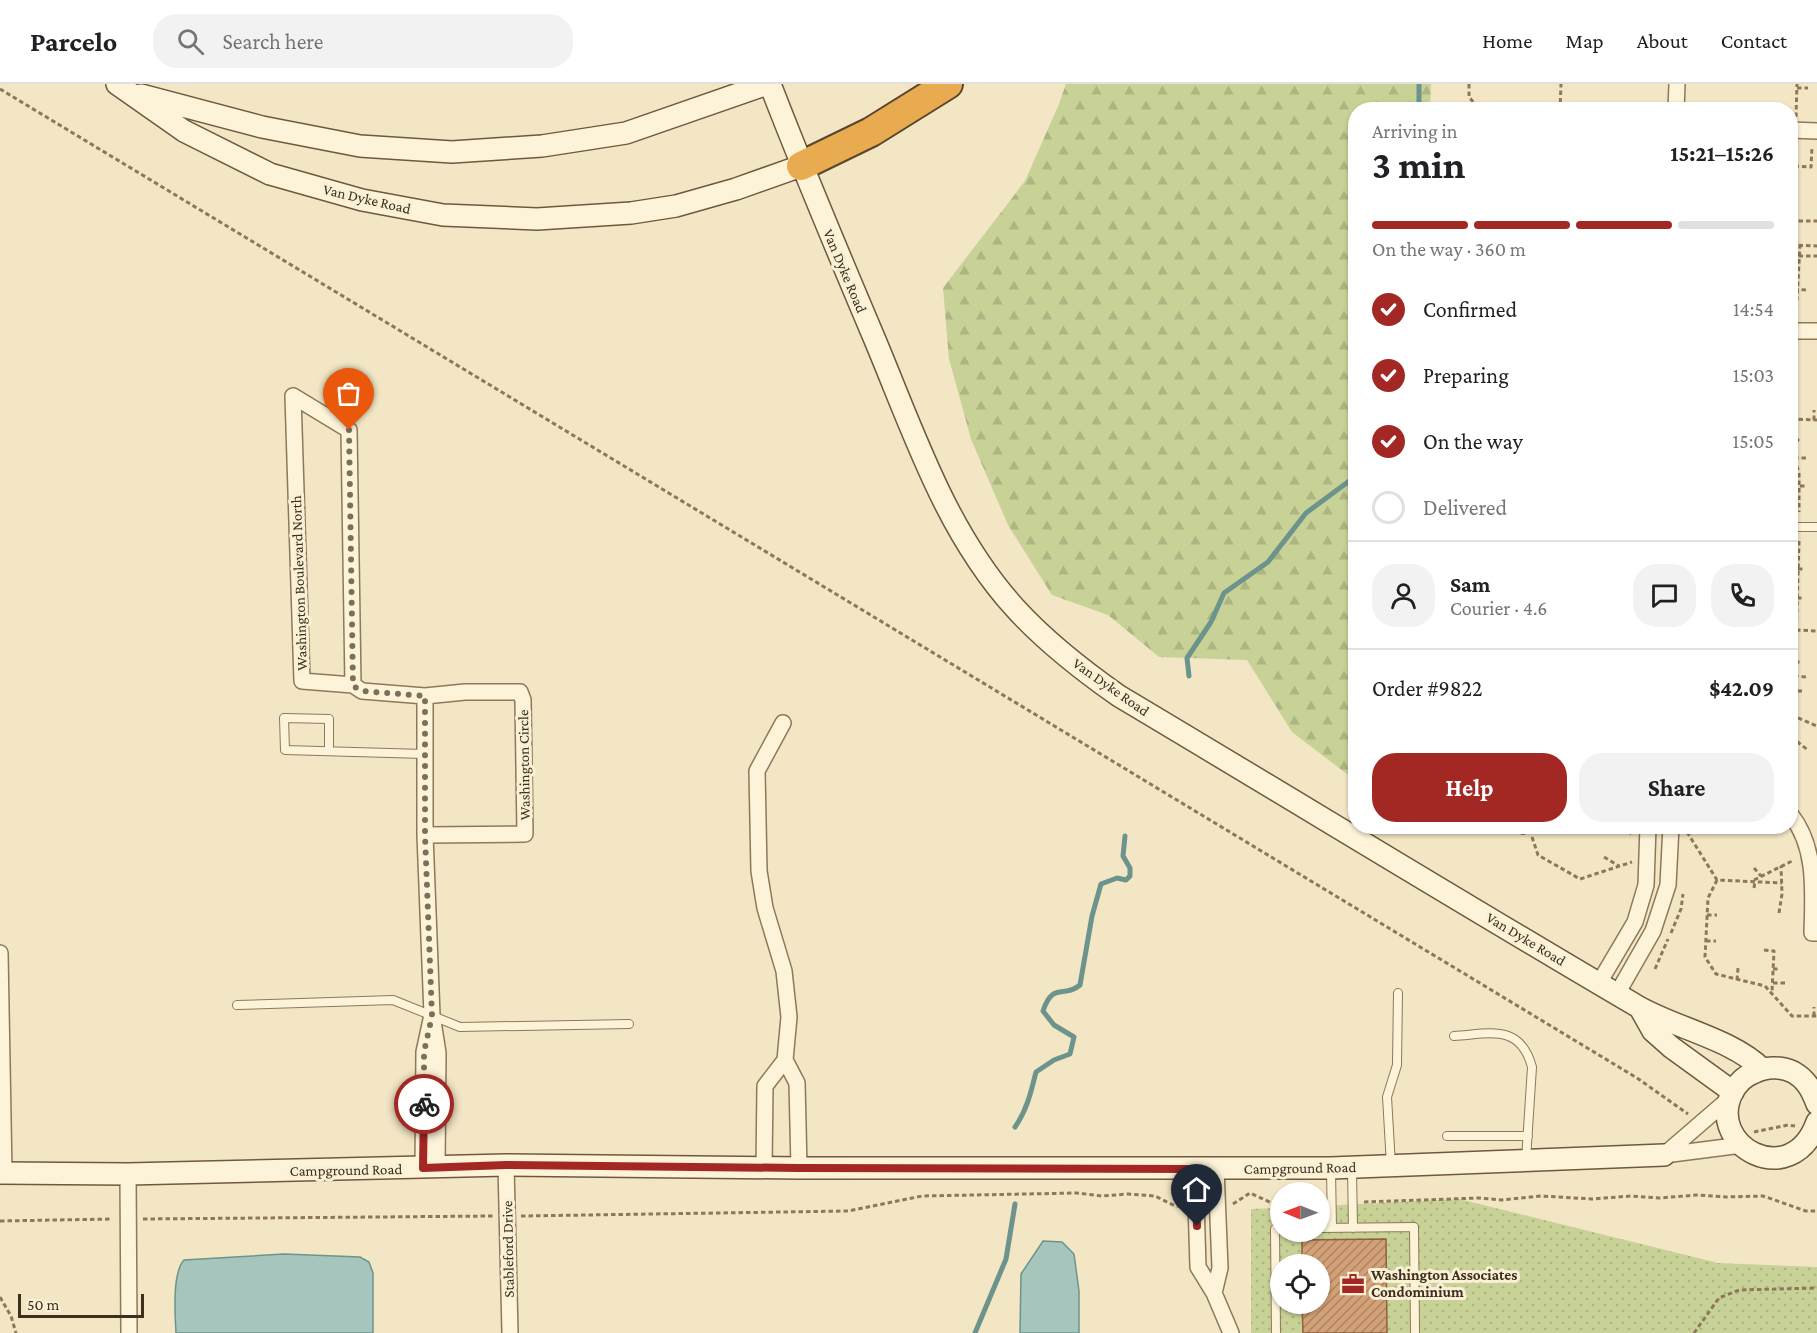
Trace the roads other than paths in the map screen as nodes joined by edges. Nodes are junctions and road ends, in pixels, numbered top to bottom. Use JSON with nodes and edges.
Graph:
{"nodes":[{"id":1,"x":769,"y":84,"type":"edge"},
{"id":2,"x":948,"y":84,"type":"edge"},
{"id":3,"x":1677,"y":84,"type":"edge"},
{"id":4,"x":125,"y":86,"type":"edge"},
{"id":5,"x":1677,"y":102,"type":"edge"},
{"id":6,"x":1798,"y":133,"type":"edge"},
{"id":7,"x":1814,"y":136,"type":"edge"},
{"id":8,"x":801,"y":166,"type":"junction"},
{"id":9,"x":1798,"y":327,"type":"edge"},
{"id":10,"x":1817,"y":331,"type":"edge"},
{"id":11,"x":1798,"y":527,"type":"edge"},
{"id":12,"x":1817,"y":527,"type":"edge"},
{"id":13,"x":353,"y":686,"type":"junction"},
{"id":14,"x":425,"y":696,"type":"junction"},
{"id":15,"x":783,"y":723,"type":"dead end"},
{"id":16,"x":329,"y":751,"type":"junction"},
{"id":17,"x":424,"y":754,"type":"junction"},
{"id":18,"x":1798,"y":823,"type":"edge"},
{"id":19,"x":1348,"y":833,"type":"edge"},
{"id":20,"x":1350,"y":834,"type":"edge"},
{"id":21,"x":1648,"y":834,"type":"edge"},
{"id":22,"x":1678,"y":834,"type":"edge"},
{"id":23,"x":425,"y":835,"type":"junction"},
{"id":24,"x":1817,"y":933,"type":"edge"},
{"id":25,"x":0,"y":953,"type":"edge"},
{"id":26,"x":1608,"y":988,"type":"junction"},
{"id":27,"x":1398,"y":993,"type":"dead end"},
{"id":28,"x":237,"y":1005,"type":"dead end"},
{"id":29,"x":1639,"y":1007,"type":"junction"},
{"id":30,"x":432,"y":1016,"type":"junction"},
{"id":31,"x":629,"y":1024,"type":"dead end"},
{"id":32,"x":1454,"y":1036,"type":"dead end"},
{"id":33,"x":785,"y":1060,"type":"junction"},
{"id":34,"x":1762,"y":1069,"type":"junction"},
{"id":35,"x":1732,"y":1095,"type":"junction"},
{"id":36,"x":1817,"y":1104,"type":"edge"},
{"id":37,"x":1816,"y":1125,"type":"edge"},
{"id":38,"x":1447,"y":1136,"type":"dead end"},
{"id":39,"x":1528,"y":1136,"type":"junction"},
{"id":40,"x":1736,"y":1137,"type":"junction"},
{"id":41,"x":1792,"y":1154,"type":"junction"},
{"id":42,"x":1664,"y":1155,"type":"junction"},
{"id":43,"x":1817,"y":1155,"type":"edge"},
{"id":44,"x":1526,"y":1162,"type":"junction"},
{"id":45,"x":506,"y":1165,"type":"junction"},
{"id":46,"x":1391,"y":1166,"type":"junction"},
{"id":47,"x":430,"y":1168,"type":"junction"},
{"id":48,"x":764,"y":1168,"type":"junction"},
{"id":49,"x":799,"y":1168,"type":"junction"},
{"id":50,"x":1331,"y":1168,"type":"junction"},
{"id":51,"x":1352,"y":1168,"type":"junction"},
{"id":52,"x":1195,"y":1169,"type":"junction"},
{"id":53,"x":1216,"y":1169,"type":"junction"},
{"id":54,"x":2,"y":1173,"type":"edge"},
{"id":55,"x":128,"y":1174,"type":"junction"},
{"id":56,"x":1197,"y":1226,"type":"junction"},
{"id":57,"x":1219,"y":1226,"type":"junction"},
{"id":58,"x":1332,"y":1228,"type":"joint"},
{"id":59,"x":1353,"y":1228,"type":"junction"},
{"id":60,"x":1275,"y":1242,"type":"edge"},
{"id":61,"x":1214,"y":1293,"type":"junction"},
{"id":62,"x":129,"y":1333,"type":"edge"},
{"id":63,"x":510,"y":1333,"type":"edge"},
{"id":64,"x":1231,"y":1333,"type":"edge"},
{"id":65,"x":1276,"y":1333,"type":"edge"},
{"id":66,"x":1415,"y":1333,"type":"edge"}],
"edges":[{"from":1,"to":4,"type":"street","name":"Van Dyke Road"},
{"from":1,"to":8,"type":"street","name":"Van Dyke Road"},
{"from":2,"to":8,"type":"highway"},
{"from":3,"to":5,"type":"street"},
{"from":4,"to":8,"type":"street","name":"Van Dyke Road"},
{"from":6,"to":7,"type":"street"},
{"from":8,"to":19,"type":"street","name":"Van Dyke Road"},
{"from":9,"to":10,"type":"street"},
{"from":11,"to":12,"type":"lane"},
{"from":13,"to":13,"type":"street","name":"Washington Boulevard North"},
{"from":13,"to":14,"type":"street","name":"Washington Boulevard North"},
{"from":14,"to":17,"type":"street"},
{"from":14,"to":23,"type":"street","name":"Washington Circle"},
{"from":15,"to":33,"type":"street"},
{"from":16,"to":16,"type":"lane"},
{"from":16,"to":17,"type":"lane"},
{"from":17,"to":23,"type":"street"},
{"from":18,"to":24,"type":"street"},
{"from":20,"to":26,"type":"street","name":"Van Dyke Road"},
{"from":21,"to":26,"type":"street"},
{"from":22,"to":26,"type":"street"},
{"from":23,"to":30,"type":"street"},
{"from":25,"to":54,"type":"street"},
{"from":26,"to":29,"type":"street","name":"Van Dyke Road"},
{"from":27,"to":46,"type":"lane"},
{"from":28,"to":30,"type":"lane"},
{"from":29,"to":34,"type":"street","name":"Van Dyke Road"},
{"from":29,"to":35,"type":"street","name":"Van Dyke Road"},
{"from":30,"to":31,"type":"lane"},
{"from":30,"to":47,"type":"street"},
{"from":32,"to":39,"type":"lane"},
{"from":33,"to":48,"type":"street"},
{"from":33,"to":49,"type":"street"},
{"from":34,"to":35,"type":"street"},
{"from":34,"to":36,"type":"street"},
{"from":35,"to":40,"type":"street"},
{"from":35,"to":42,"type":"street"},
{"from":37,"to":41,"type":"street"},
{"from":38,"to":39,"type":"lane"},
{"from":39,"to":44,"type":"lane"},
{"from":40,"to":41,"type":"street"},
{"from":40,"to":42,"type":"street","name":"Campground Road"},
{"from":41,"to":43,"type":"street"},
{"from":42,"to":44,"type":"street","name":"Campground Road"},
{"from":44,"to":46,"type":"street","name":"Campground Road"},
{"from":45,"to":47,"type":"street","name":"Campground Road"},
{"from":45,"to":48,"type":"street","name":"Campground Road"},
{"from":45,"to":63,"type":"street","name":"Stableford Drive"},
{"from":46,"to":51,"type":"street","name":"Campground Road"},
{"from":47,"to":55,"type":"street","name":"Campground Road"},
{"from":48,"to":49,"type":"street","name":"Campground Road"},
{"from":49,"to":52,"type":"street","name":"Campground Road"},
{"from":50,"to":51,"type":"street","name":"Campground Road"},
{"from":50,"to":53,"type":"street","name":"Campground Road"},
{"from":50,"to":58,"type":"lane"},
{"from":51,"to":59,"type":"lane"},
{"from":52,"to":53,"type":"street","name":"Campground Road"},
{"from":52,"to":56,"type":"street"},
{"from":53,"to":57,"type":"street"},
{"from":54,"to":55,"type":"street","name":"Campground Road"},
{"from":55,"to":62,"type":"street"},
{"from":56,"to":57,"type":"street"},
{"from":56,"to":61,"type":"street"},
{"from":57,"to":61,"type":"street"},
{"from":58,"to":59,"type":"lane"},
{"from":59,"to":66,"type":"lane"},
{"from":60,"to":65,"type":"lane"},
{"from":61,"to":64,"type":"street"}]}
